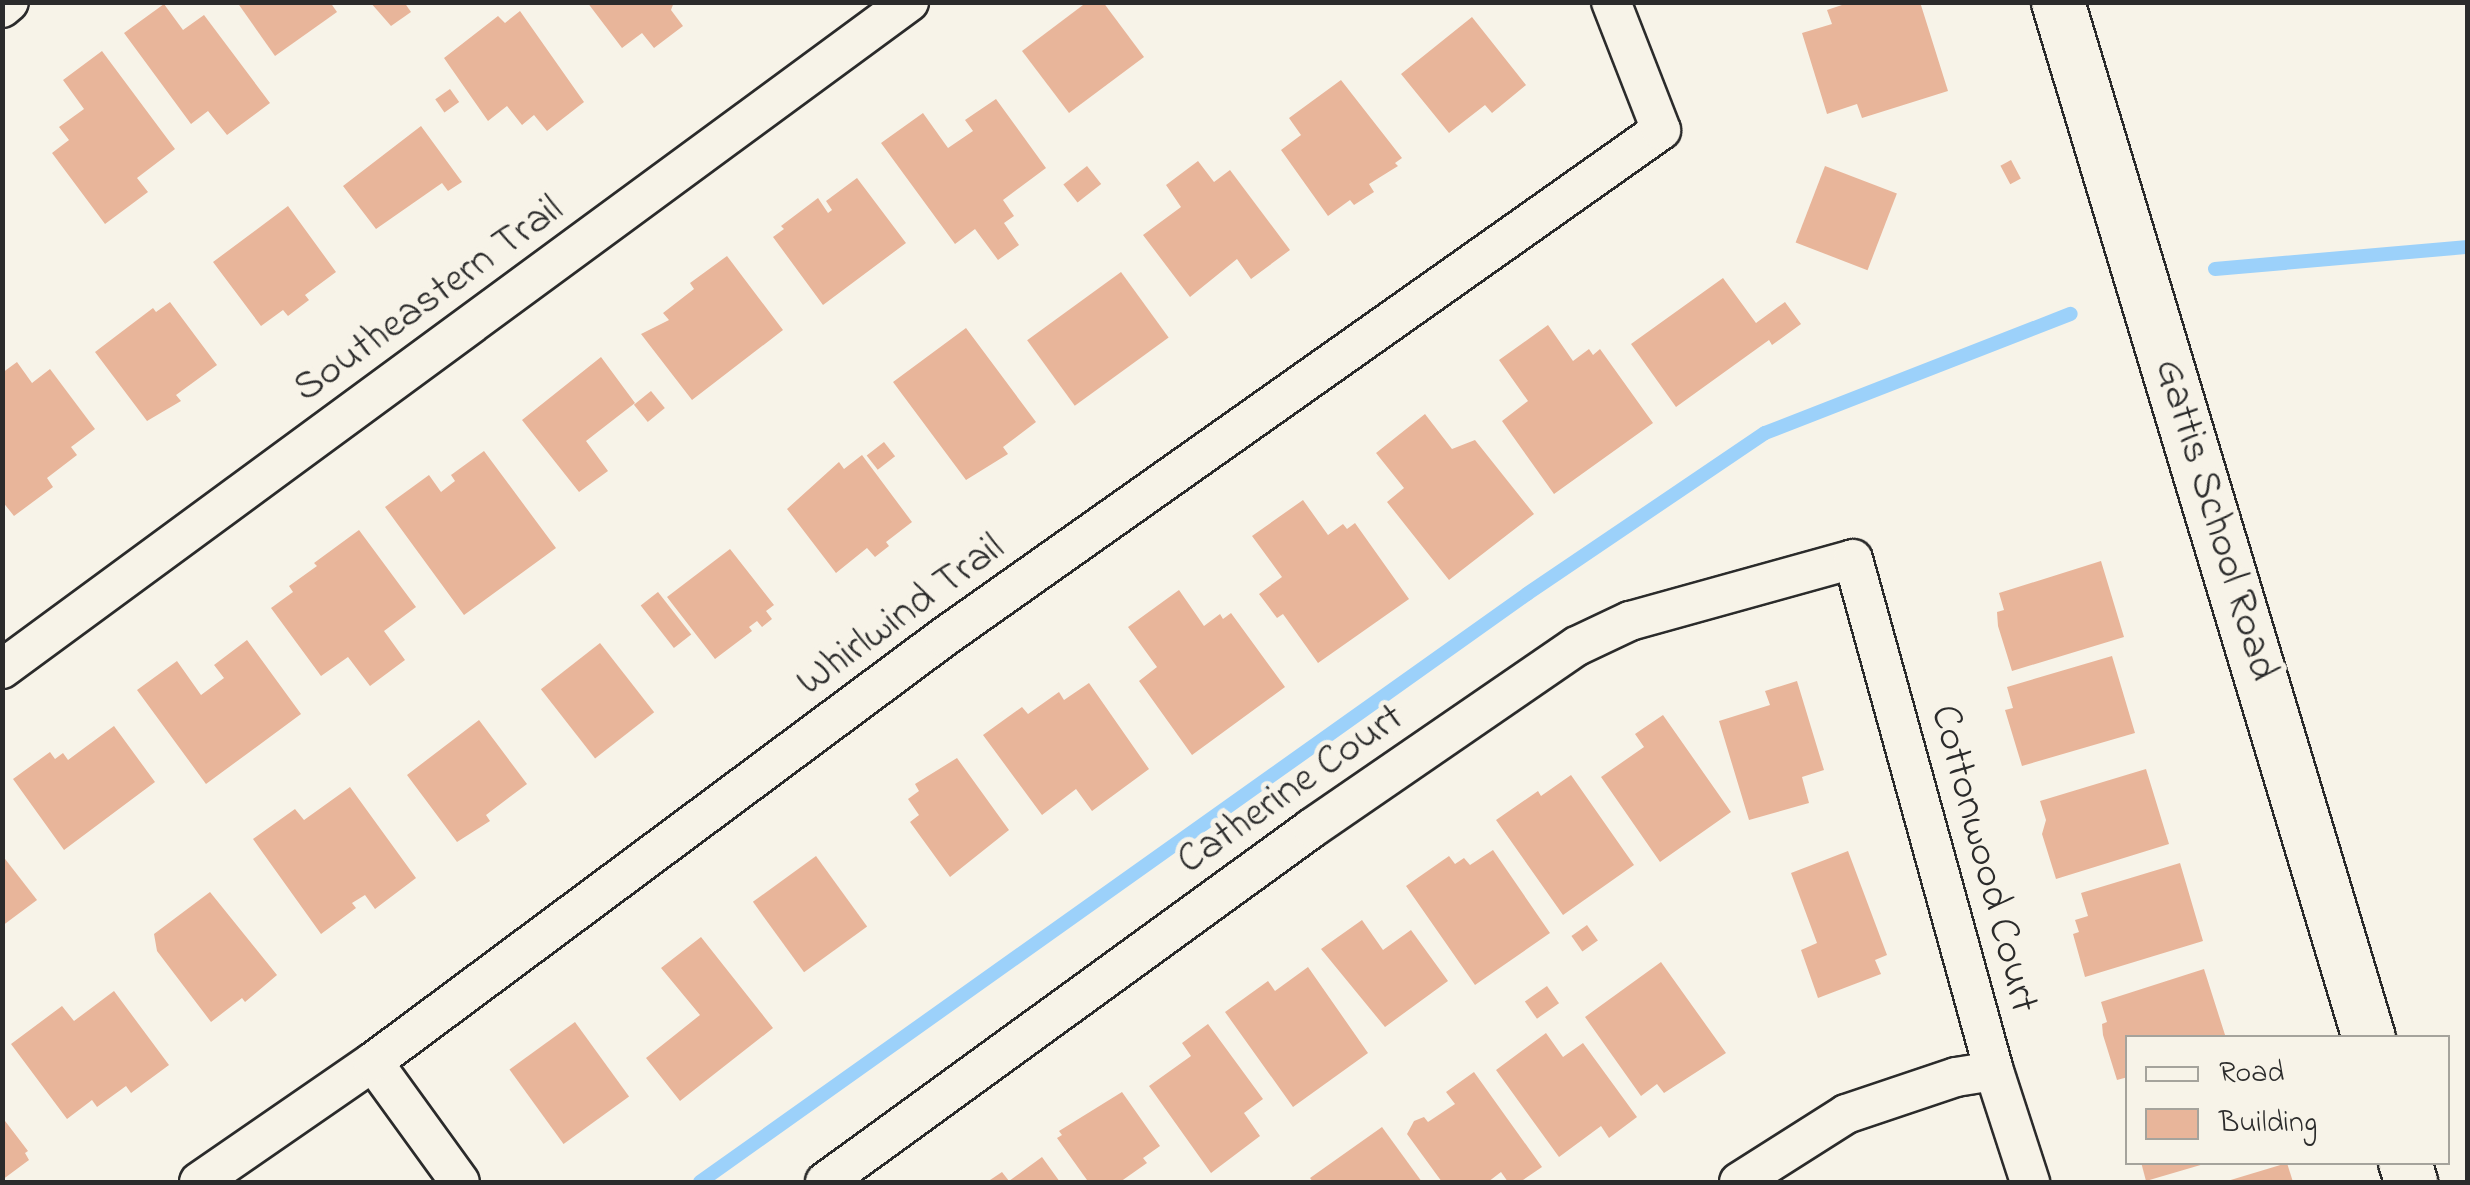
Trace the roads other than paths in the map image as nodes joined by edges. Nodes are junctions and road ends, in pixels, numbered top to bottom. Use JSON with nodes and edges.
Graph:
{"nodes":[{"id":1,"x":10,"y":2,"type":"edge"},
{"id":2,"x":909,"y":2,"type":"edge"},
{"id":3,"x":1611,"y":2,"type":"edge"},
{"id":4,"x":2058,"y":2,"type":"edge"},
{"id":5,"x":2,"y":8,"type":"edge"},
{"id":6,"x":1853,"y":559,"type":"joint"},
{"id":7,"x":2,"y":669,"type":"edge"},
{"id":8,"x":2368,"y":1035,"type":"edge"},
{"id":9,"x":373,"y":1062,"type":"junction"},
{"id":10,"x":1994,"y":1071,"type":"junction"},
{"id":11,"x":199,"y":1182,"type":"edge"},
{"id":12,"x":460,"y":1182,"type":"edge"},
{"id":13,"x":825,"y":1182,"type":"edge"},
{"id":14,"x":1739,"y":1182,"type":"edge"},
{"id":15,"x":2030,"y":1182,"type":"edge"}],
"edges":[{"from":1,"to":5,"type":"street"},
{"from":2,"to":7,"type":"street","name":"Southeastern Trail"},
{"from":3,"to":9,"type":"street","name":"Whirlwind Trail"},
{"from":4,"to":8,"type":"main road","name":"Gattis School Road"},
{"from":6,"to":10,"type":"street","name":"Cottonwood Court"},
{"from":6,"to":13,"type":"street","name":"Catherine Court"},
{"from":9,"to":11,"type":"street","name":"Whirlwind Trail"},
{"from":9,"to":12,"type":"street"},
{"from":10,"to":14,"type":"street"},
{"from":10,"to":15,"type":"street","name":"Cottonwood Court"}]}
